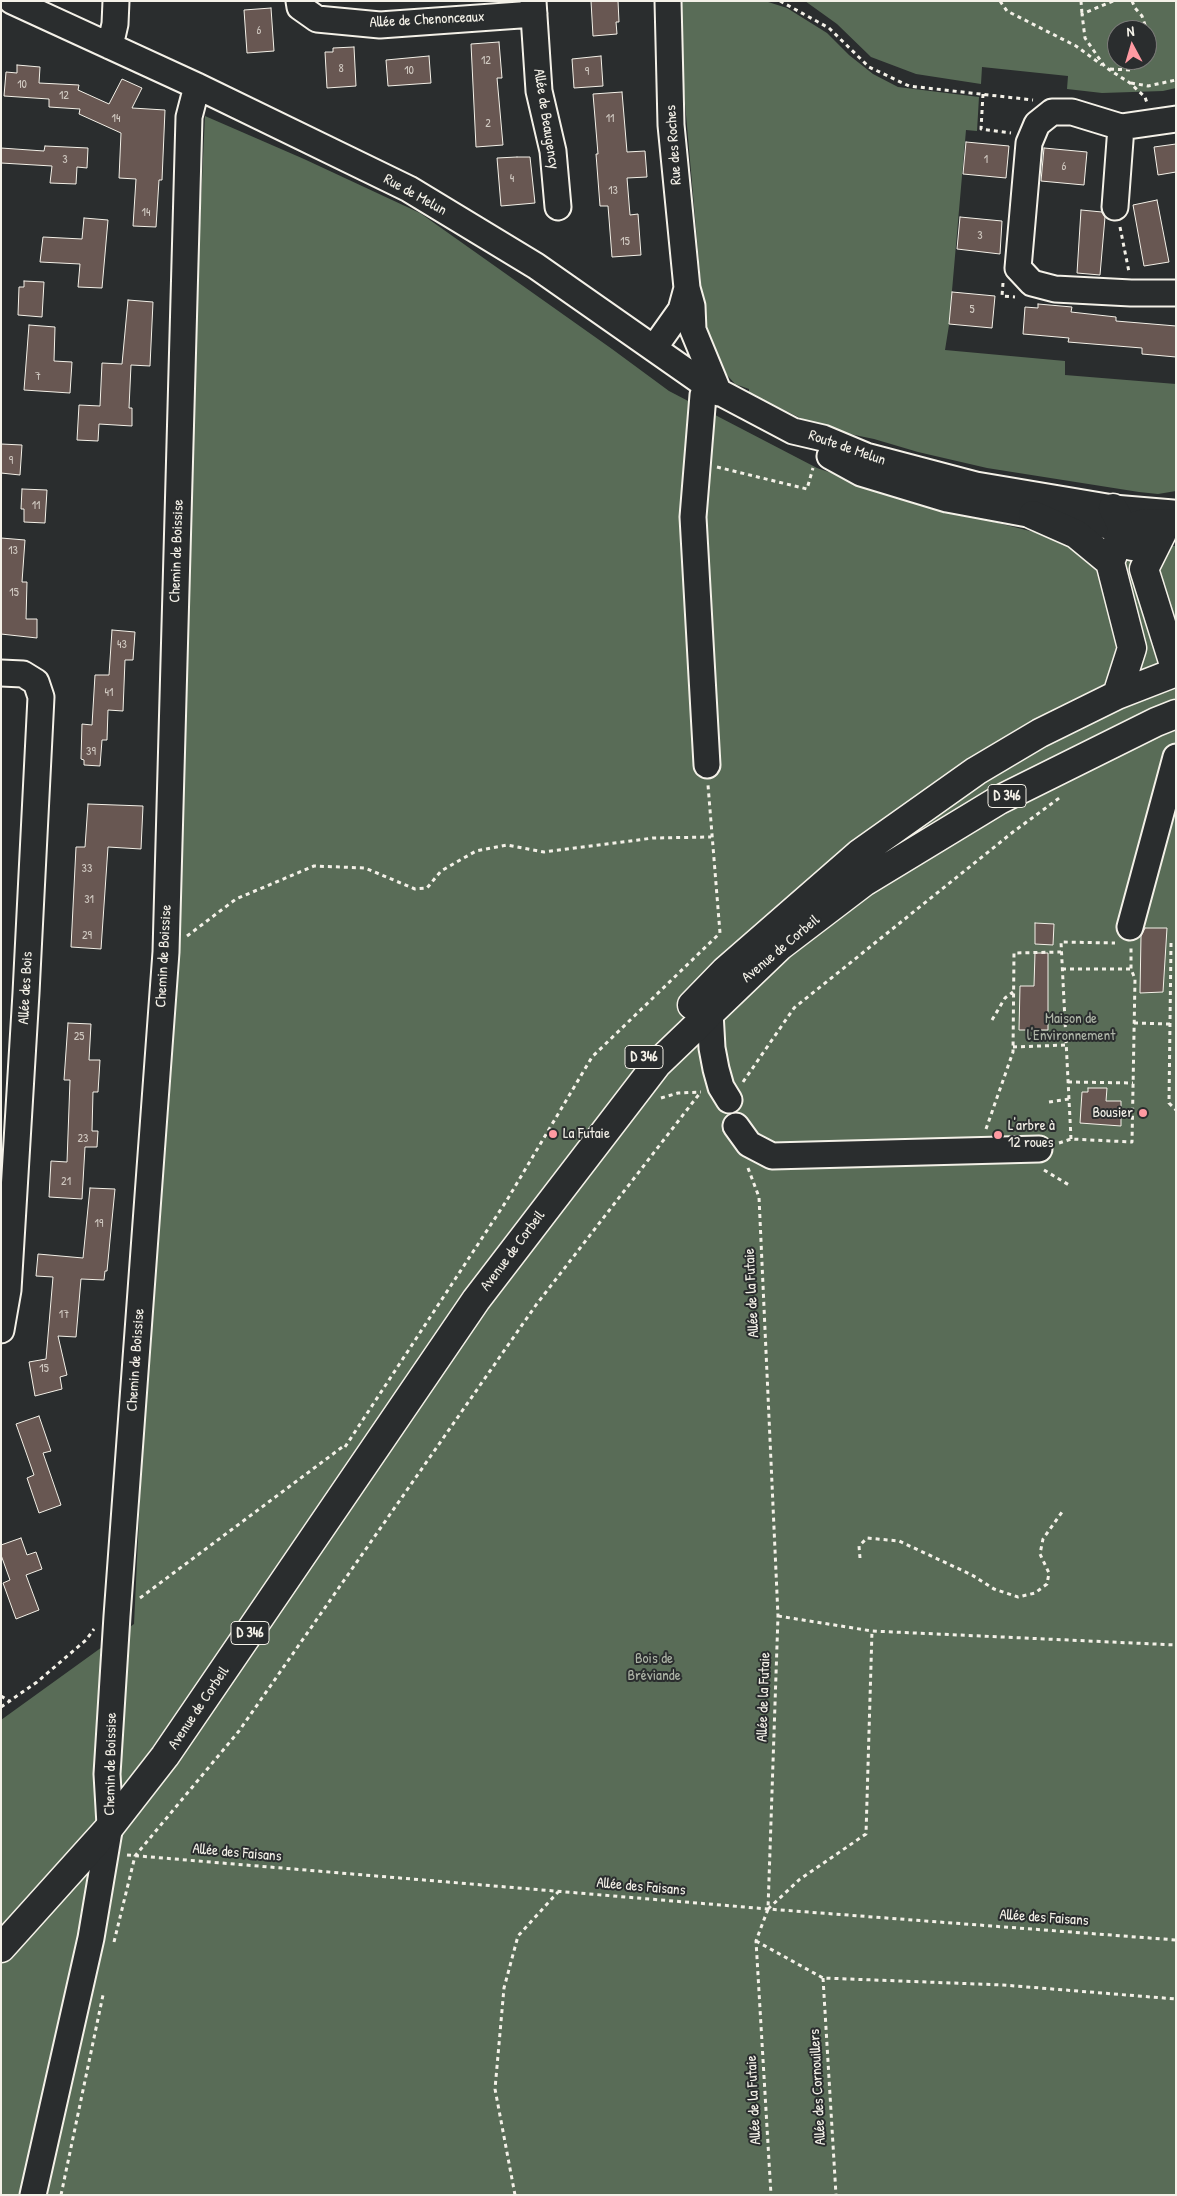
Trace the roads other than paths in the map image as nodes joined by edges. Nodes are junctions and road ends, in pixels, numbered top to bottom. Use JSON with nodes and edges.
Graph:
{"nodes":[{"id":1,"x":12,"y":1,"type":"edge"},
{"id":2,"x":116,"y":1,"type":"edge"},
{"id":3,"x":299,"y":1,"type":"edge"},
{"id":4,"x":668,"y":1,"type":"edge"},
{"id":5,"x":533,"y":8,"type":"edge"},
{"id":6,"x":110,"y":46,"type":"junction"},
{"id":7,"x":197,"y":86,"type":"junction"},
{"id":8,"x":1176,"y":119,"type":"edge"},
{"id":9,"x":1121,"y":127,"type":"junction"},
{"id":10,"x":558,"y":207,"type":"dead end"},
{"id":11,"x":1115,"y":207,"type":"road end"},
{"id":12,"x":687,"y":288,"type":"junction"},
{"id":13,"x":1176,"y":293,"type":"edge"},
{"id":14,"x":693,"y":330,"type":"junction"},
{"id":15,"x":654,"y":348,"type":"junction"},
{"id":16,"x":682,"y":368,"type":"junction"},
{"id":17,"x":712,"y":389,"type":"junction"},
{"id":18,"x":793,"y":431,"type":"junction"},
{"id":19,"x":1033,"y":515,"type":"junction"},
{"id":20,"x":1120,"y":515,"type":"junction"},
{"id":21,"x":1172,"y":526,"type":"edge"},
{"id":22,"x":1110,"y":562,"type":"junction"},
{"id":23,"x":1144,"y":569,"type":"junction"},
{"id":24,"x":1169,"y":631,"type":"edge"},
{"id":25,"x":1132,"y":648,"type":"junction"},
{"id":26,"x":1,"y":673,"type":"edge"},
{"id":27,"x":1171,"y":693,"type":"edge"},
{"id":28,"x":1117,"y":695,"type":"junction"},
{"id":29,"x":1176,"y":757,"type":"edge"},
{"id":30,"x":707,"y":765,"type":"road end"},
{"id":31,"x":1130,"y":935,"type":"road end"},
{"id":32,"x":710,"y":1012,"type":"junction"},
{"id":33,"x":729,"y":1100,"type":"road end"},
{"id":34,"x":736,"y":1126,"type":"dead end"},
{"id":35,"x":1039,"y":1149,"type":"road end"},
{"id":36,"x":476,"y":1300,"type":"junction"},
{"id":37,"x":1,"y":1330,"type":"edge"},
{"id":38,"x":108,"y":1835,"type":"junction"},
{"id":39,"x":1,"y":1948,"type":"edge"},
{"id":40,"x":34,"y":2195,"type":"edge"}],
"edges":[{"from":1,"to":6,"type":"street","name":"Rue de Melun"},
{"from":2,"to":6,"type":"street"},
{"from":3,"to":5,"type":"street","name":"Allée de Chenonceaux"},
{"from":4,"to":12,"type":"street","name":"Rue des Roches"},
{"from":5,"to":10,"type":"street","name":"Allée de Beaugency"},
{"from":6,"to":7,"type":"street","name":"Rue de Melun"},
{"from":7,"to":15,"type":"street","name":"Rue de Melun"},
{"from":7,"to":38,"type":"street","name":"Chemin de Boissise"},
{"from":8,"to":9,"type":"street"},
{"from":9,"to":11,"type":"street"},
{"from":9,"to":13,"type":"street"},
{"from":12,"to":14,"type":"street","name":"Rue des Roches"},
{"from":12,"to":15,"type":"street","name":"Rue des Roches"},
{"from":14,"to":16,"type":"street","name":"Rue des Roches"},
{"from":14,"to":17,"type":"street","name":"Rue des Roches"},
{"from":15,"to":16,"type":"street","name":"Rue de Melun"},
{"from":16,"to":17,"type":"street","name":"Rue de Melun"},
{"from":17,"to":18,"type":"street","name":"Rue de Melun"},
{"from":17,"to":30,"type":"street"},
{"from":18,"to":19,"type":"street","name":"Route de Melun"},
{"from":18,"to":20,"type":"street","name":"Route de Melun"},
{"from":19,"to":20,"type":"street","name":"Route de Melun"},
{"from":19,"to":22,"type":"main road"},
{"from":20,"to":21,"type":"main road"},
{"from":20,"to":22,"type":"main road"},
{"from":20,"to":23,"type":"main road"},
{"from":21,"to":23,"type":"main road"},
{"from":22,"to":25,"type":"main road"},
{"from":23,"to":24,"type":"main road"},
{"from":24,"to":27,"type":"main road"},
{"from":25,"to":27,"type":"main road"},
{"from":25,"to":28,"type":"main road"},
{"from":26,"to":37,"type":"street","name":"Allée des Bois"},
{"from":27,"to":28,"type":"main road","number":"D 346"},
{"from":27,"to":32,"type":"main road","name":"Avenue de Corbeil","number":"D 346"},
{"from":28,"to":36,"type":"main road","number":"D 346"},
{"from":29,"to":31,"type":"street"},
{"from":32,"to":33,"type":"street"},
{"from":32,"to":36,"type":"main road","name":"Avenue de Corbeil","number":"D 346"},
{"from":34,"to":35,"type":"street"},
{"from":36,"to":38,"type":"main road","name":"Avenue de Corbeil","number":"D 346"},
{"from":38,"to":39,"type":"main road","name":"Avenue de Corbeil","number":"D 346"},
{"from":38,"to":40,"type":"street","name":"Chemin de Boissise"}]}
